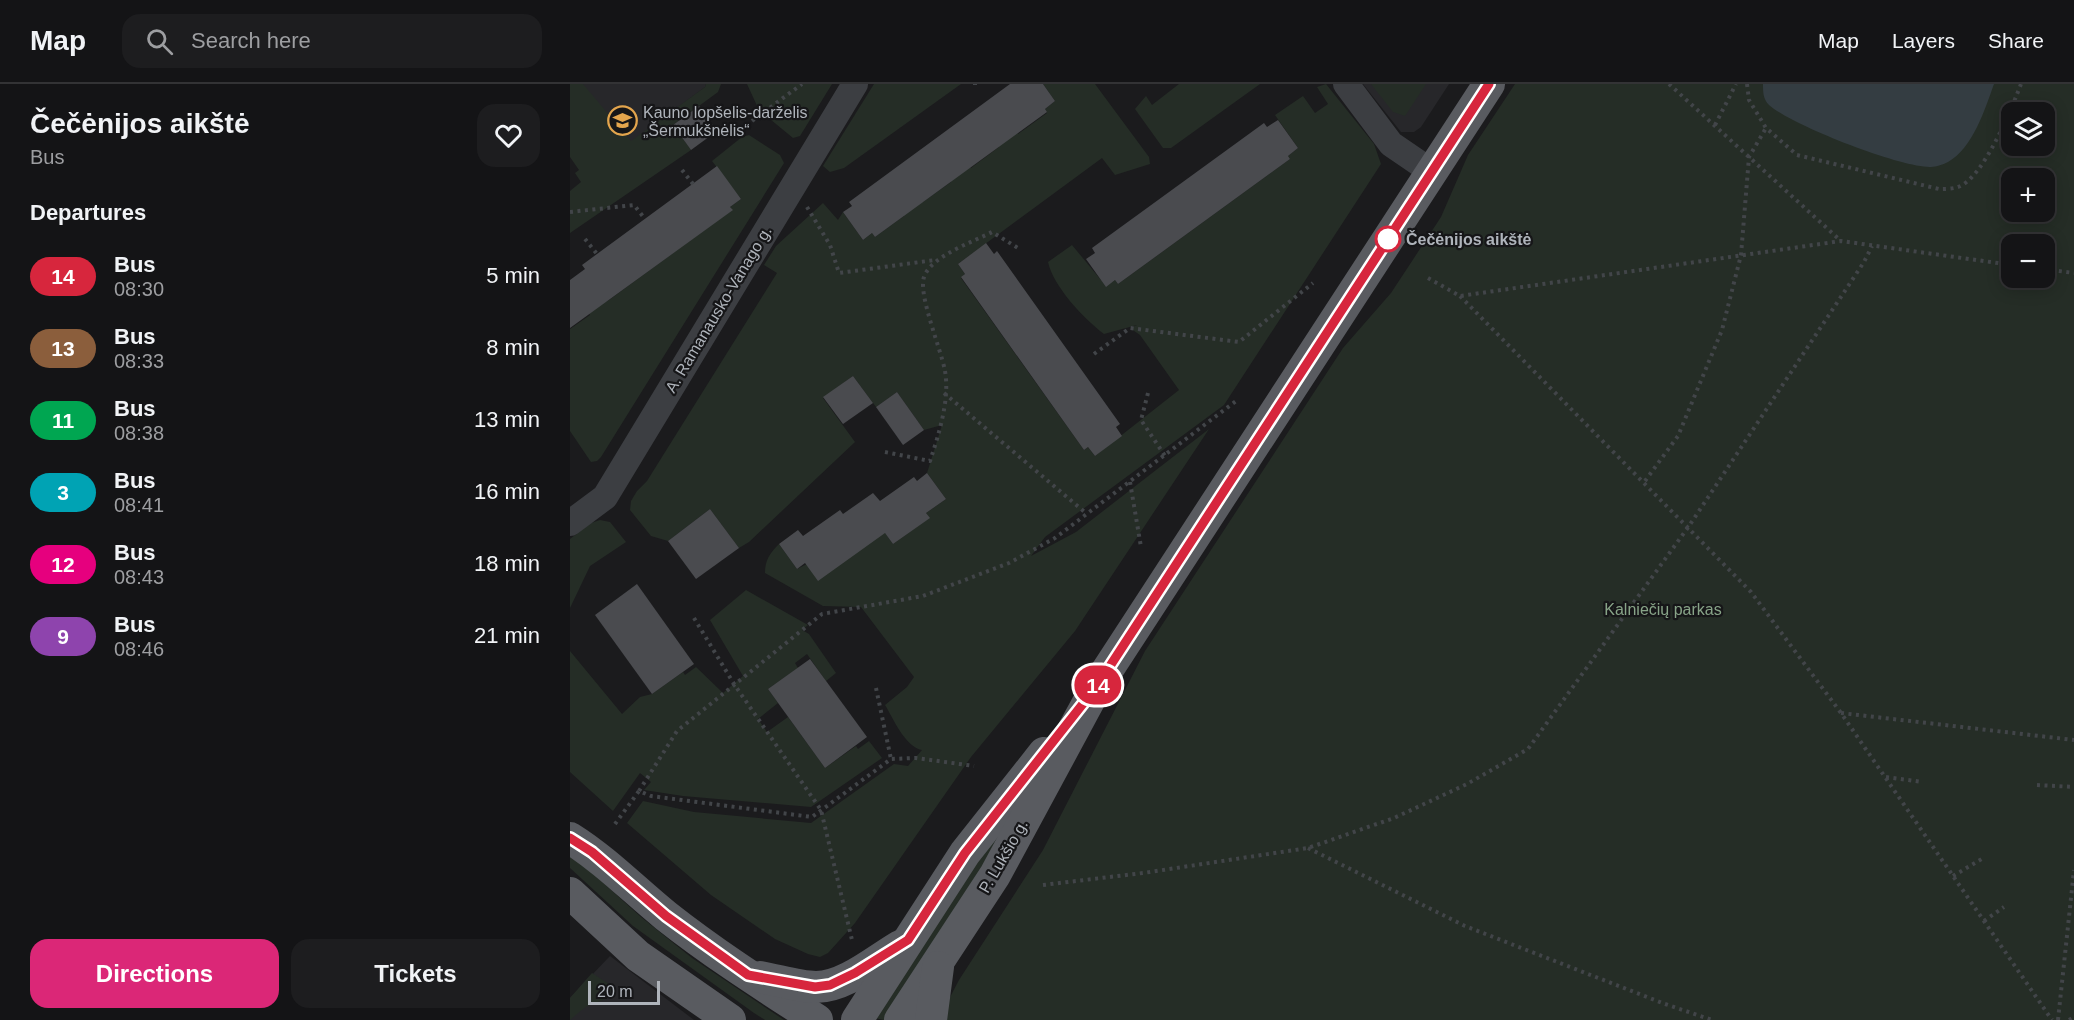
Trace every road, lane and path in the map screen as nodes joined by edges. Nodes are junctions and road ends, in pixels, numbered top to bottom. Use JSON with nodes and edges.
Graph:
{"nodes":[{"id":1,"x":802,"y":84,"type":"edge"},
{"id":2,"x":855,"y":84,"type":"edge"},
{"id":3,"x":1346,"y":84,"type":"edge"},
{"id":4,"x":1489,"y":84,"type":"edge"},
{"id":5,"x":1670,"y":84,"type":"edge"},
{"id":6,"x":1736,"y":84,"type":"edge"},
{"id":7,"x":1748,"y":84,"type":"edge"},
{"id":8,"x":2021,"y":84,"type":"edge"},
{"id":9,"x":752,"y":121,"type":"dead end"},
{"id":10,"x":1715,"y":125,"type":"junction"},
{"id":11,"x":1766,"y":128,"type":"junction"},
{"id":12,"x":1749,"y":157,"type":"junction"},
{"id":13,"x":682,"y":170,"type":"dead end"},
{"id":14,"x":1432,"y":172,"type":"junction"},
{"id":15,"x":693,"y":184,"type":"dead end"},
{"id":16,"x":805,"y":203,"type":"dead end"},
{"id":17,"x":570,"y":212,"type":"edge"},
{"id":18,"x":645,"y":219,"type":"dead end"},
{"id":19,"x":585,"y":239,"type":"dead end"},
{"id":20,"x":1841,"y":241,"type":"junction"},
{"id":21,"x":1872,"y":246,"type":"junction"},
{"id":22,"x":1018,"y":248,"type":"dead end"},
{"id":23,"x":597,"y":254,"type":"dead end"},
{"id":24,"x":1741,"y":255,"type":"junction"},
{"id":25,"x":935,"y":260,"type":"junction"},
{"id":26,"x":2001,"y":264,"type":"edge"},
{"id":27,"x":2055,"y":270,"type":"edge"},
{"id":28,"x":2074,"y":273,"type":"edge"},
{"id":29,"x":1428,"y":278,"type":"dead end"},
{"id":30,"x":1313,"y":283,"type":"dead end"},
{"id":31,"x":1460,"y":296,"type":"junction"},
{"id":32,"x":1094,"y":354,"type":"dead end"},
{"id":33,"x":944,"y":393,"type":"junction"},
{"id":34,"x":1148,"y":393,"type":"dead end"},
{"id":35,"x":1236,"y":401,"type":"dead end"},
{"id":36,"x":885,"y":452,"type":"dead end"},
{"id":37,"x":1165,"y":456,"type":"junction"},
{"id":38,"x":1645,"y":481,"type":"junction"},
{"id":39,"x":1130,"y":482,"type":"junction"},
{"id":40,"x":1087,"y":514,"type":"junction"},
{"id":41,"x":570,"y":523,"type":"edge"},
{"id":42,"x":1689,"y":526,"type":"junction"},
{"id":43,"x":1141,"y":547,"type":"dead end"},
{"id":44,"x":694,"y":618,"type":"dead end"},
{"id":45,"x":734,"y":684,"type":"junction"},
{"id":46,"x":1097,"y":686,"type":"junction"},
{"id":47,"x":876,"y":688,"type":"dead end"},
{"id":48,"x":1841,"y":713,"type":"junction"},
{"id":49,"x":2074,"y":740,"type":"edge"},
{"id":50,"x":891,"y":759,"type":"junction"},
{"id":51,"x":974,"y":766,"type":"dead end"},
{"id":52,"x":1886,"y":777,"type":"junction"},
{"id":53,"x":1923,"y":782,"type":"dead end"},
{"id":54,"x":2037,"y":785,"type":"dead end"},
{"id":55,"x":2074,"y":787,"type":"edge"},
{"id":56,"x":639,"y":791,"type":"junction"},
{"id":57,"x":821,"y":810,"type":"junction"},
{"id":58,"x":615,"y":824,"type":"dead end"},
{"id":59,"x":570,"y":838,"type":"edge"},
{"id":60,"x":1308,"y":848,"type":"junction"},
{"id":61,"x":1985,"y":857,"type":"dead end"},
{"id":62,"x":2074,"y":870,"type":"edge"},
{"id":63,"x":1953,"y":876,"type":"junction"},
{"id":64,"x":1043,"y":885,"type":"dead end"},
{"id":65,"x":570,"y":893,"type":"edge"},
{"id":66,"x":2004,"y":907,"type":"dead end"},
{"id":67,"x":1984,"y":921,"type":"junction"},
{"id":68,"x":852,"y":940,"type":"dead end"},
{"id":69,"x":908,"y":940,"type":"junction"},
{"id":70,"x":939,"y":960,"type":"junction"},
{"id":71,"x":748,"y":975,"type":"junction"},
{"id":72,"x":2074,"y":1017,"type":"edge"},
{"id":73,"x":729,"y":1020,"type":"edge"},
{"id":74,"x":817,"y":1020,"type":"edge"},
{"id":75,"x":857,"y":1020,"type":"edge"},
{"id":76,"x":900,"y":1020,"type":"edge"},
{"id":77,"x":931,"y":1020,"type":"edge"},
{"id":78,"x":1712,"y":1020,"type":"edge"},
{"id":79,"x":2052,"y":1020,"type":"edge"},
{"id":80,"x":2058,"y":1020,"type":"edge"},
{"id":81,"x":2069,"y":1020,"type":"edge"}],
"edges":[{"from":1,"to":9,"type":"path"},
{"from":2,"to":41,"type":"street","name":"A. Ramanausko-Vanago g."},
{"from":3,"to":14,"type":"street"},
{"from":4,"to":14,"type":"main road","name":"P. Lukšio g."},
{"from":5,"to":10,"type":"path"},
{"from":6,"to":10,"type":"path"},
{"from":7,"to":11,"type":"path"},
{"from":8,"to":11,"type":"path"},
{"from":10,"to":12,"type":"path"},
{"from":11,"to":12,"type":"path"},
{"from":12,"to":20,"type":"path"},
{"from":12,"to":24,"type":"path"},
{"from":13,"to":15,"type":"path"},
{"from":14,"to":46,"type":"main road","name":"P. Lukšio g."},
{"from":16,"to":25,"type":"path"},
{"from":17,"to":18,"type":"path"},
{"from":19,"to":23,"type":"path"},
{"from":20,"to":21,"type":"path"},
{"from":20,"to":24,"type":"path"},
{"from":21,"to":26,"type":"path"},
{"from":21,"to":42,"type":"path"},
{"from":22,"to":25,"type":"path"},
{"from":24,"to":31,"type":"path"},
{"from":24,"to":38,"type":"path"},
{"from":25,"to":33,"type":"path"},
{"from":27,"to":28,"type":"path"},
{"from":29,"to":31,"type":"path"},
{"from":30,"to":32,"type":"path"},
{"from":31,"to":38,"type":"path"},
{"from":33,"to":36,"type":"path"},
{"from":33,"to":40,"type":"path"},
{"from":34,"to":37,"type":"path"},
{"from":35,"to":37,"type":"path"},
{"from":37,"to":39,"type":"path"},
{"from":38,"to":42,"type":"path"},
{"from":39,"to":40,"type":"path"},
{"from":39,"to":43,"type":"path"},
{"from":40,"to":45,"type":"path"},
{"from":42,"to":48,"type":"path"},
{"from":42,"to":60,"type":"path"},
{"from":44,"to":45,"type":"path"},
{"from":45,"to":56,"type":"path"},
{"from":45,"to":57,"type":"path"},
{"from":46,"to":69,"type":"main road","name":"P. Lukšio g."},
{"from":46,"to":70,"type":"main road","name":"P. Lukšio g."},
{"from":47,"to":50,"type":"path"},
{"from":48,"to":49,"type":"path"},
{"from":48,"to":52,"type":"path"},
{"from":50,"to":51,"type":"path"},
{"from":50,"to":57,"type":"path"},
{"from":52,"to":53,"type":"path"},
{"from":52,"to":63,"type":"path"},
{"from":54,"to":55,"type":"path"},
{"from":56,"to":57,"type":"path"},
{"from":56,"to":58,"type":"path"},
{"from":57,"to":68,"type":"path"},
{"from":59,"to":71,"type":"main road"},
{"from":60,"to":64,"type":"path"},
{"from":60,"to":78,"type":"path"},
{"from":61,"to":63,"type":"path"},
{"from":62,"to":80,"type":"path"},
{"from":63,"to":67,"type":"path"},
{"from":65,"to":73,"type":"main road"},
{"from":66,"to":67,"type":"path"},
{"from":67,"to":79,"type":"path"},
{"from":69,"to":71,"type":"main road"},
{"from":69,"to":75,"type":"main road","name":"P. Lukšio g."},
{"from":70,"to":76,"type":"main road","name":"P. Lukšio g."},
{"from":70,"to":77,"type":"main road"},
{"from":71,"to":74,"type":"main road"},
{"from":72,"to":81,"type":"path"}]}
